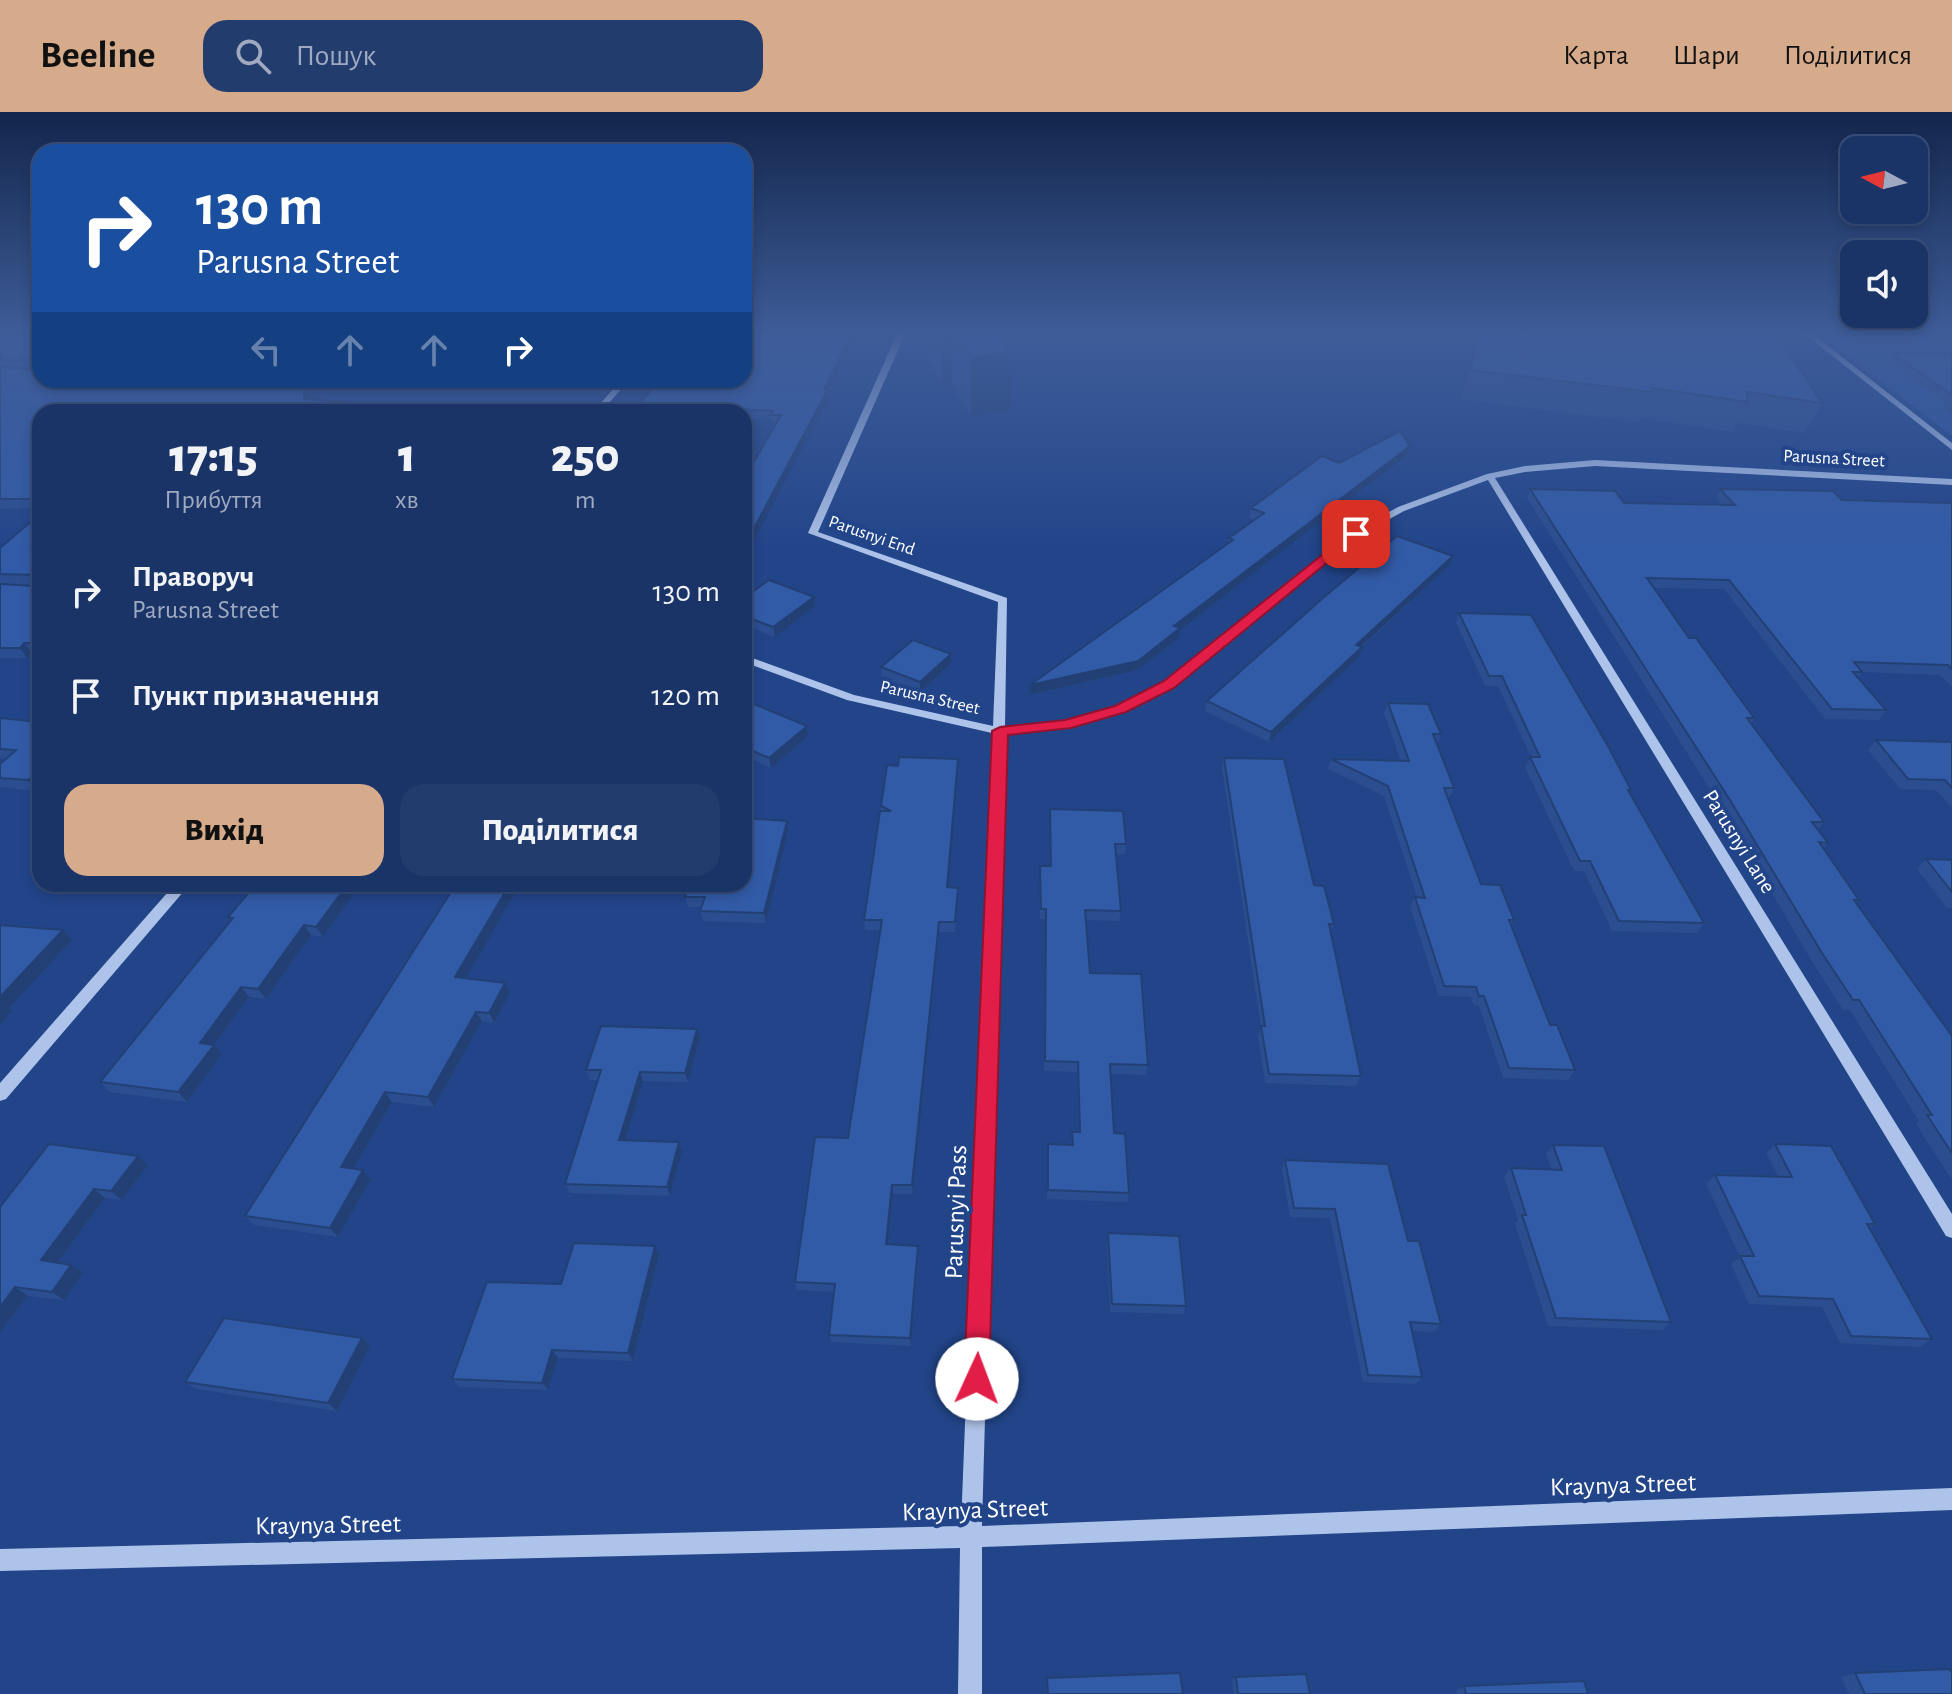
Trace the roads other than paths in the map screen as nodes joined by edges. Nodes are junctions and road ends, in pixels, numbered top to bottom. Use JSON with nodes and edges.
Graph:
{"nodes":[{"id":1,"x":869,"y":406,"type":"edge"},
{"id":2,"x":1900,"y":406,"type":"edge"},
{"id":3,"x":1952,"y":447,"type":"edge"},
{"id":4,"x":1490,"y":476,"type":"junction"},
{"id":5,"x":1952,"y":482,"type":"edge"},
{"id":6,"x":752,"y":661,"type":"edge"},
{"id":7,"x":1000,"y":731,"type":"junction"},
{"id":8,"x":176,"y":892,"type":"edge"},
{"id":9,"x":0,"y":1094,"type":"edge"},
{"id":10,"x":1952,"y":1230,"type":"edge"},
{"id":11,"x":1952,"y":1499,"type":"edge"},
{"id":12,"x":971,"y":1537,"type":"junction"},
{"id":13,"x":0,"y":1560,"type":"edge"},
{"id":14,"x":970,"y":1694,"type":"edge"}],
"edges":[{"from":1,"to":7,"type":"street","name":"Parusnyi End"},
{"from":2,"to":3,"type":"street"},
{"from":4,"to":5,"type":"street","name":"Parusna Street"},
{"from":4,"to":7,"type":"street","name":"Parusna Street"},
{"from":4,"to":10,"type":"street","name":"Parusnyi Lane"},
{"from":6,"to":7,"type":"street","name":"Parusna Street"},
{"from":7,"to":12,"type":"street","name":"Parusnyi Pass"},
{"from":8,"to":9,"type":"street"},
{"from":11,"to":12,"type":"street","name":"Kraynya Street"},
{"from":12,"to":13,"type":"street","name":"Kraynya Street"},
{"from":12,"to":14,"type":"street","name":"Parusnyi Pass"}]}
